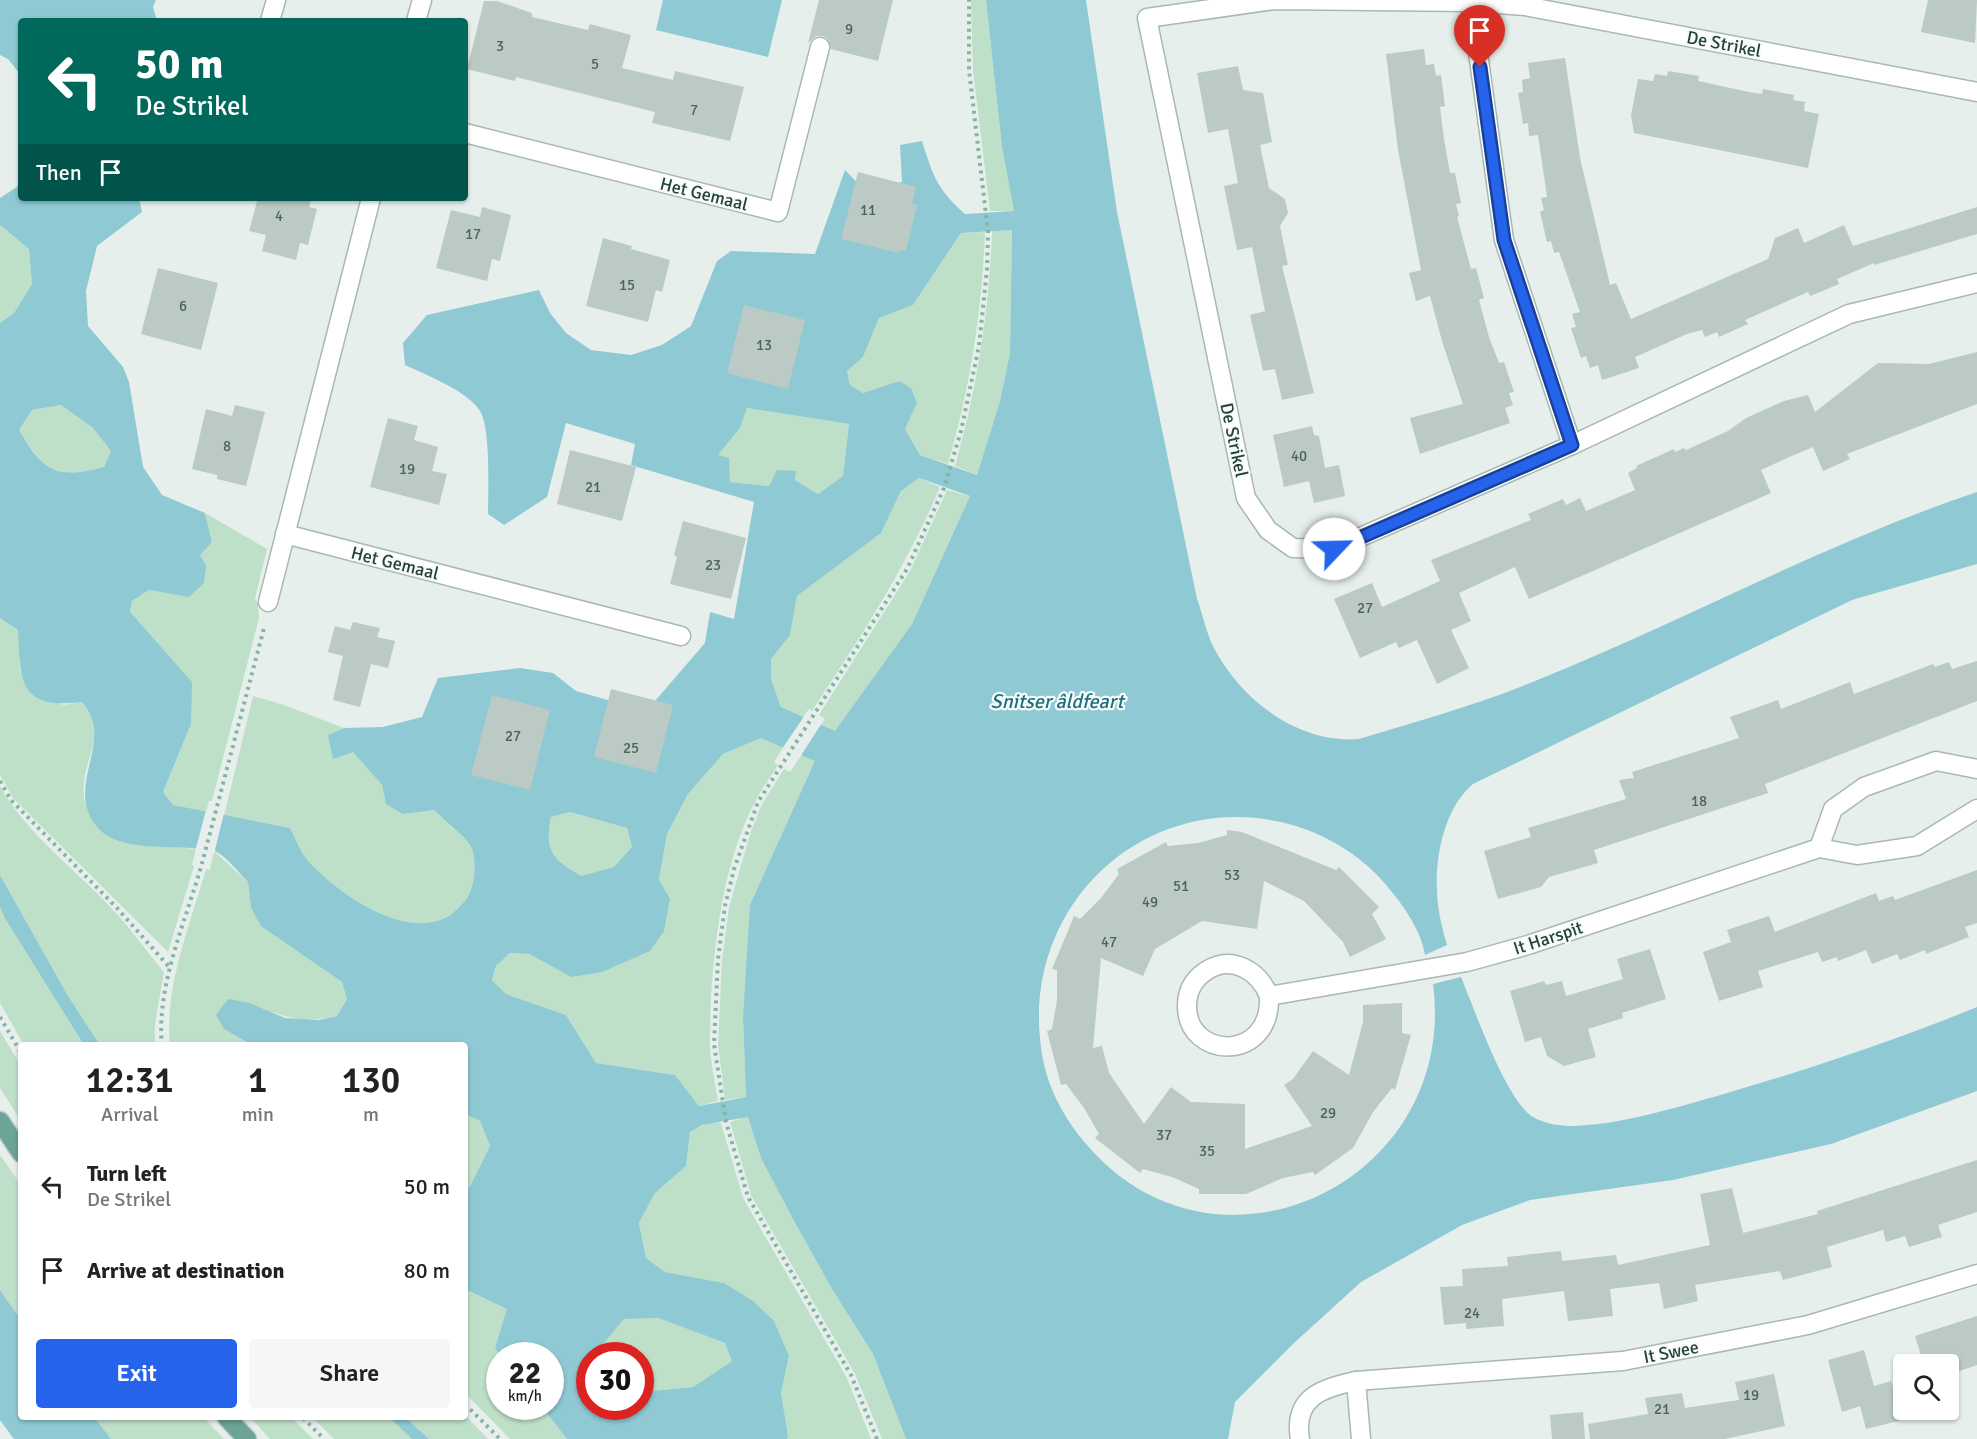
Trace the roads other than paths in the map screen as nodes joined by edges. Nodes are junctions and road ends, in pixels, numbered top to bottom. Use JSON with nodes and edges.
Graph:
{"nodes":[{"id":1,"x":276,"y":0,"type":"edge"},
{"id":2,"x":422,"y":0,"type":"edge"},
{"id":3,"x":1471,"y":2,"type":"junction"},
{"id":4,"x":1145,"y":9,"type":"edge"},
{"id":5,"x":271,"y":18,"type":"edge"},
{"id":6,"x":417,"y":18,"type":"edge"},
{"id":7,"x":820,"y":47,"type":"dead end"},
{"id":8,"x":1977,"y":92,"type":"edge"},
{"id":9,"x":468,"y":134,"type":"edge"},
{"id":10,"x":370,"y":201,"type":"edge"},
{"id":11,"x":1977,"y":283,"type":"edge"},
{"id":12,"x":1572,"y":445,"type":"junction"},
{"id":13,"x":285,"y":534,"type":"junction"},
{"id":14,"x":268,"y":602,"type":"road end"},
{"id":15,"x":681,"y":636,"type":"dead end"},
{"id":16,"x":1977,"y":769,"type":"edge"},
{"id":17,"x":1977,"y":809,"type":"edge"},
{"id":18,"x":1819,"y":848,"type":"junction"},
{"id":19,"x":1269,"y":996,"type":"junction"},
{"id":20,"x":0,"y":1121,"type":"edge"},
{"id":21,"x":18,"y":1148,"type":"edge"},
{"id":22,"x":1977,"y":1274,"type":"edge"},
{"id":23,"x":1356,"y":1381,"type":"junction"},
{"id":24,"x":229,"y":1420,"type":"edge"},
{"id":25,"x":247,"y":1439,"type":"edge"},
{"id":26,"x":1300,"y":1439,"type":"edge"},
{"id":27,"x":1360,"y":1439,"type":"edge"}],
"edges":[{"from":1,"to":5,"type":"street"},
{"from":2,"to":6,"type":"street"},
{"from":3,"to":4,"type":"street","name":"De Strikel"},
{"from":3,"to":8,"type":"street","name":"De Strikel"},
{"from":3,"to":12,"type":"street"},
{"from":4,"to":12,"type":"street","name":"De Strikel"},
{"from":7,"to":9,"type":"street","name":"Het Gemaal"},
{"from":10,"to":13,"type":"street"},
{"from":11,"to":12,"type":"street","name":"De Strikel"},
{"from":13,"to":14,"type":"street"},
{"from":13,"to":15,"type":"street","name":"Het Gemaal"},
{"from":16,"to":18,"type":"street"},
{"from":17,"to":18,"type":"street","name":"It Harspit"},
{"from":18,"to":19,"type":"street","name":"It Harspit"},
{"from":19,"to":19,"type":"street"},
{"from":20,"to":21,"type":"main road"},
{"from":22,"to":23,"type":"street","name":"It Swee"},
{"from":23,"to":26,"type":"street","name":"It Swee"},
{"from":23,"to":27,"type":"street"},
{"from":24,"to":25,"type":"main road"}]}
